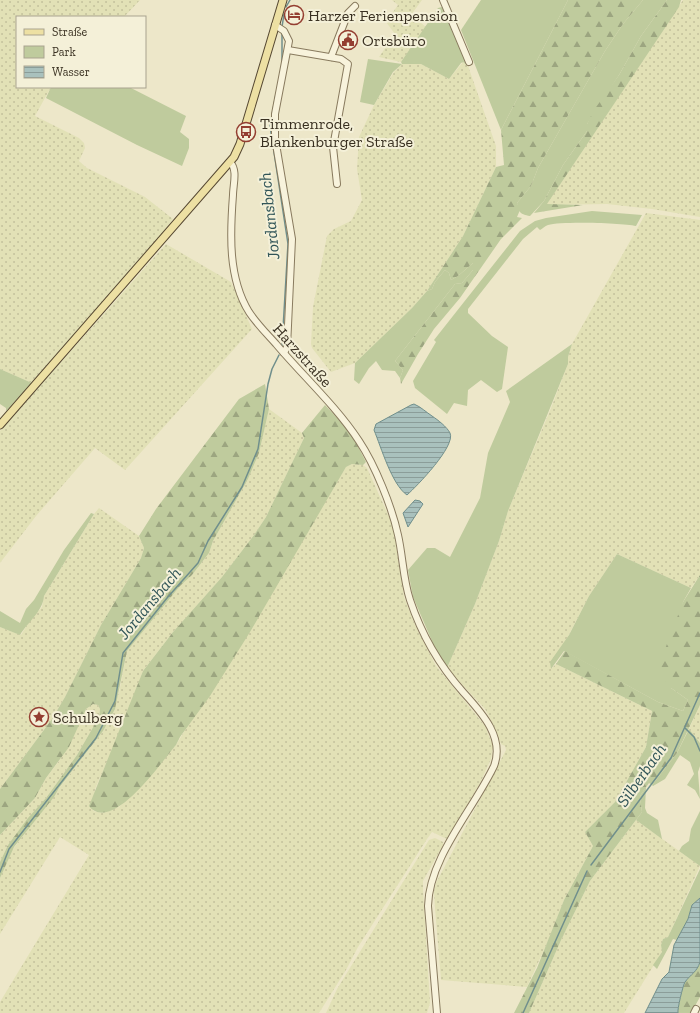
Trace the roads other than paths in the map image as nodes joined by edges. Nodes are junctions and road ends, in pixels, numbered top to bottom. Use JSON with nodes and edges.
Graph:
{"nodes":[{"id":1,"x":283,"y":0,"type":"edge"},
{"id":2,"x":443,"y":0,"type":"edge"},
{"id":3,"x":355,"y":6,"type":"dead end"},
{"id":4,"x":277,"y":26,"type":"junction"},
{"id":5,"x":288,"y":50,"type":"junction"},
{"id":6,"x":331,"y":57,"type":"junction"},
{"id":7,"x":469,"y":62,"type":"dead end"},
{"id":8,"x":230,"y":162,"type":"junction"},
{"id":9,"x":337,"y":184,"type":"dead end"},
{"id":10,"x":284,"y":353,"type":"junction"},
{"id":11,"x":0,"y":425,"type":"edge"},
{"id":12,"x":437,"y":1013,"type":"edge"}],
"edges":[{"from":1,"to":4,"type":"main road"},
{"from":2,"to":7,"type":"street"},
{"from":3,"to":6,"type":"street"},
{"from":4,"to":5,"type":"street"},
{"from":4,"to":8,"type":"main road"},
{"from":5,"to":6,"type":"street"},
{"from":5,"to":10,"type":"street"},
{"from":6,"to":9,"type":"street"},
{"from":8,"to":10,"type":"street","name":"Harzstraße"},
{"from":8,"to":11,"type":"main road"},
{"from":10,"to":12,"type":"street","name":"Harzstraße"}]}
